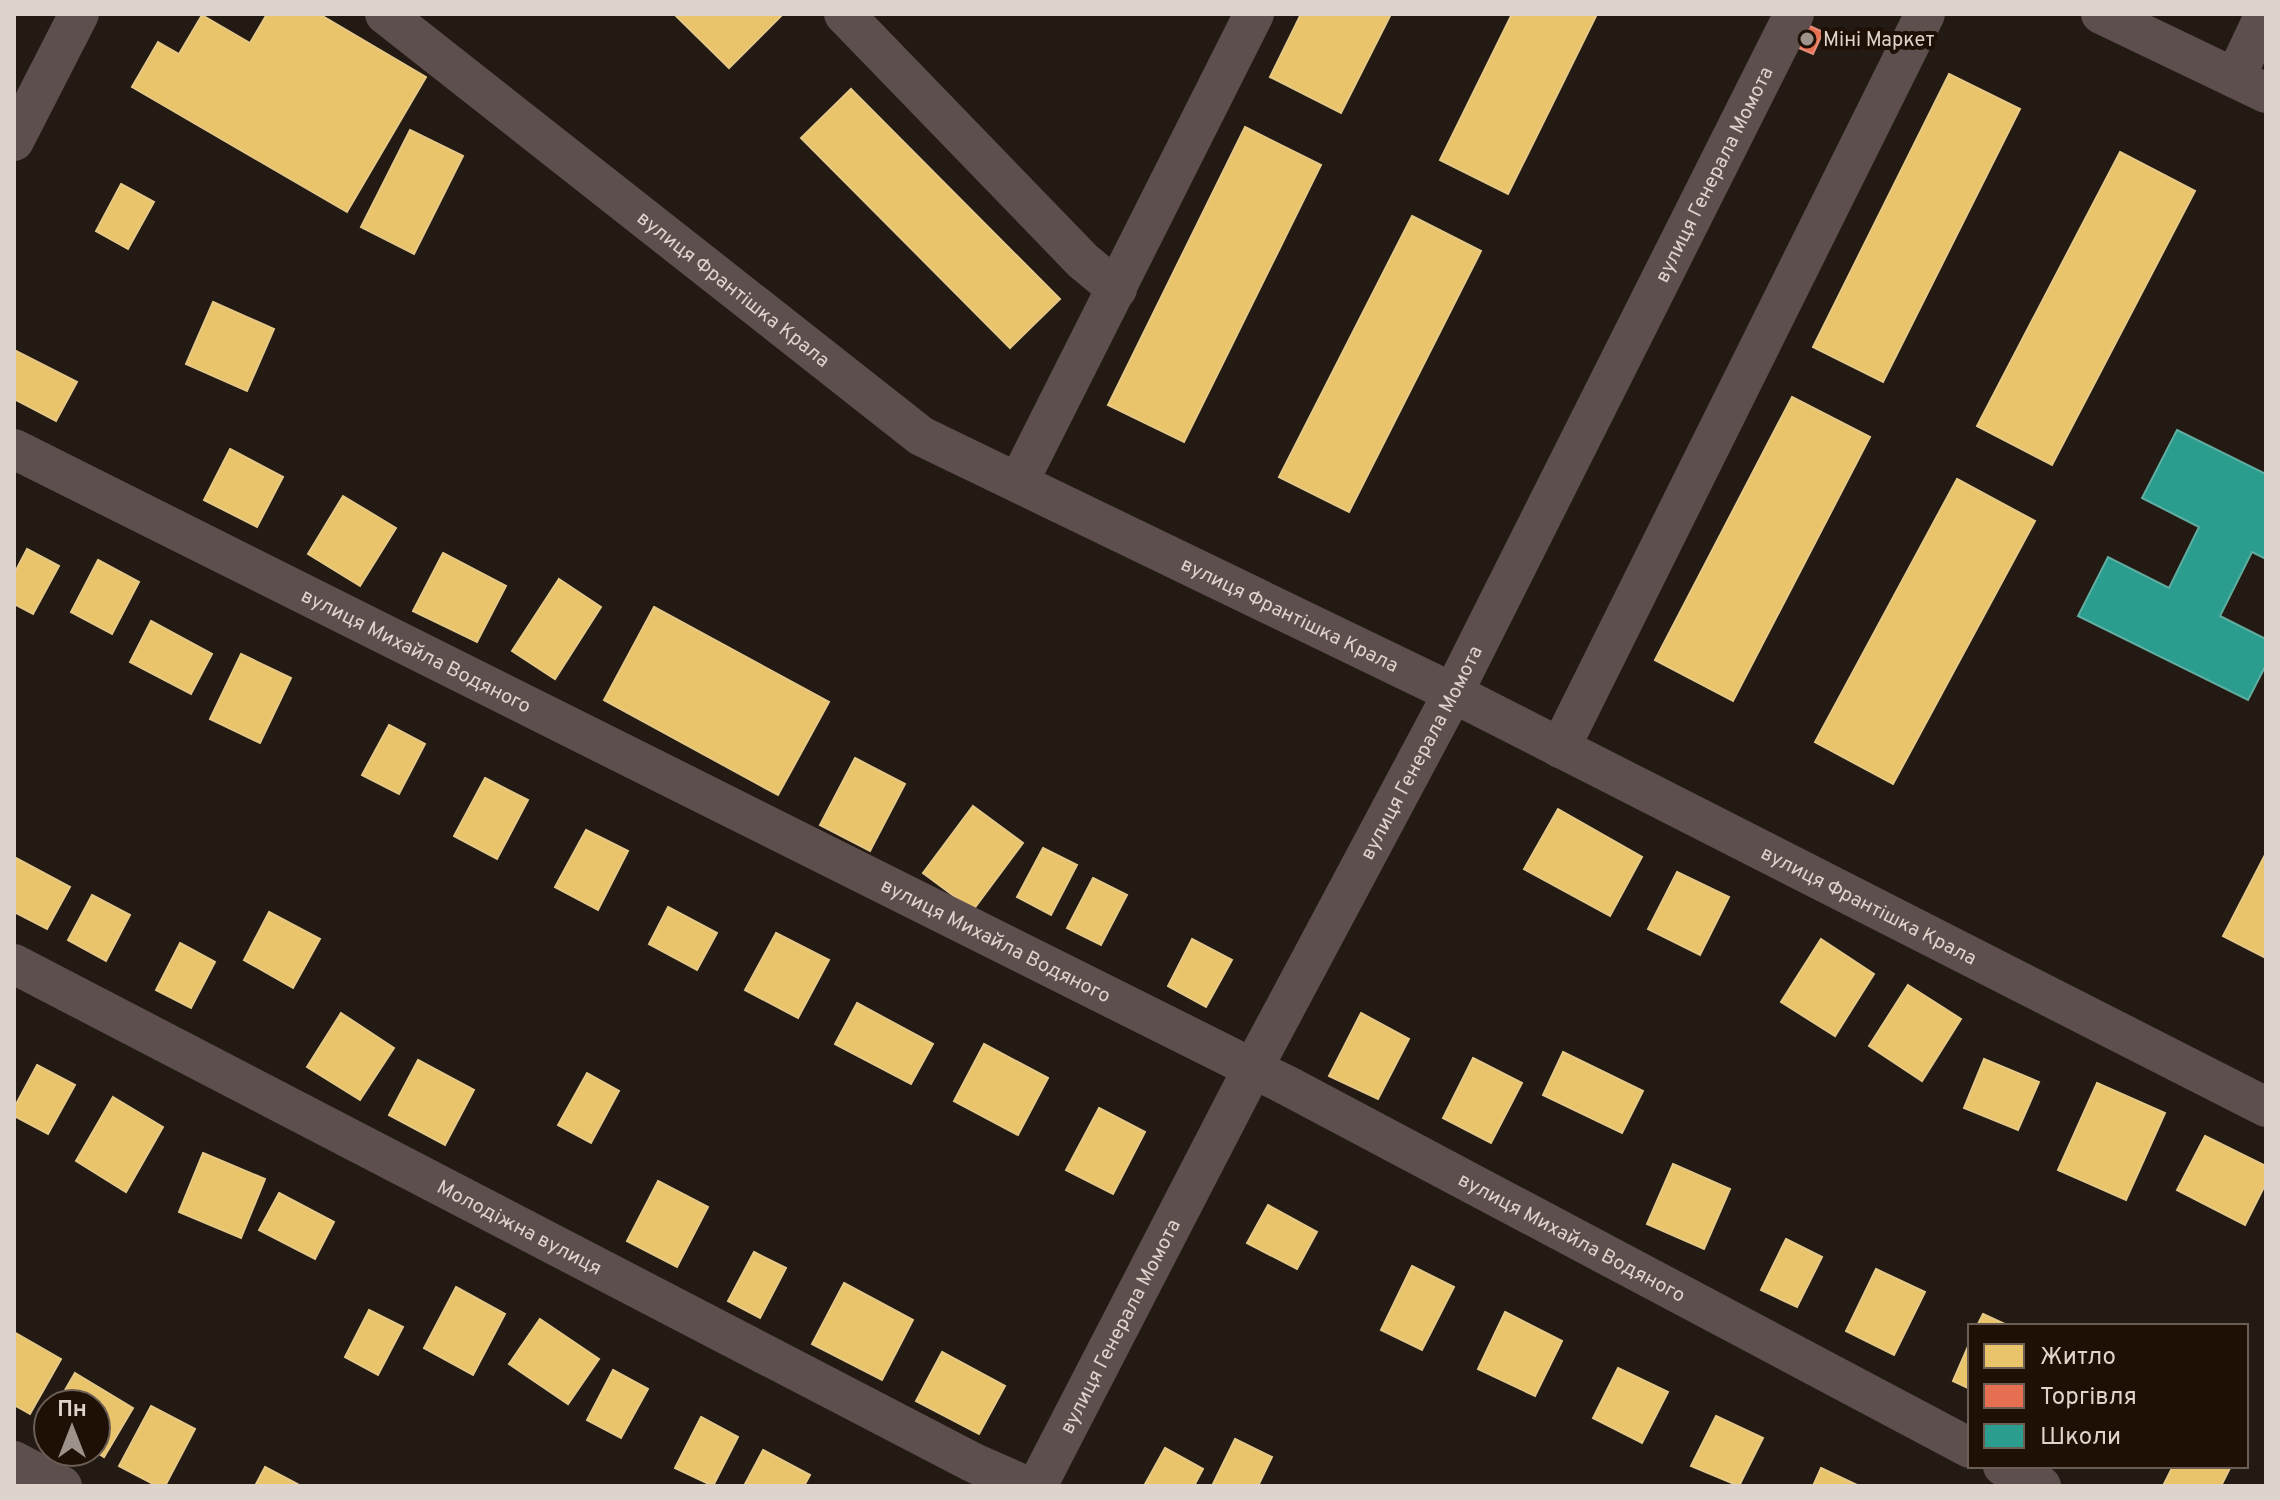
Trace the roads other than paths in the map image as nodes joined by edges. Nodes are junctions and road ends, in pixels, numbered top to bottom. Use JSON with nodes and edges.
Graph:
{"nodes":[{"id":1,"x":79,"y":14,"type":"edge"},
{"id":2,"x":385,"y":14,"type":"edge"},
{"id":3,"x":844,"y":14,"type":"edge"},
{"id":4,"x":1254,"y":14,"type":"edge"},
{"id":5,"x":1794,"y":14,"type":"edge"},
{"id":6,"x":1925,"y":14,"type":"edge"},
{"id":7,"x":2101,"y":14,"type":"edge"},
{"id":8,"x":2265,"y":14,"type":"edge"},
{"id":9,"x":2250,"y":86,"type":"edge"},
{"id":10,"x":14,"y":141,"type":"edge"},
{"id":11,"x":1117,"y":289,"type":"junction"},
{"id":12,"x":14,"y":449,"type":"edge"},
{"id":13,"x":1019,"y":481,"type":"junction"},
{"id":14,"x":1453,"y":693,"type":"junction"},
{"id":15,"x":1560,"y":748,"type":"junction"},
{"id":16,"x":14,"y":964,"type":"edge"},
{"id":17,"x":1253,"y":1068,"type":"junction"},
{"id":18,"x":2263,"y":1098,"type":"edge"},
{"id":19,"x":1968,"y":1447,"type":"edge"},
{"id":20,"x":14,"y":1461,"type":"edge"},
{"id":21,"x":2007,"y":1468,"type":"edge"},
{"id":22,"x":62,"y":1486,"type":"edge"},
{"id":23,"x":1026,"y":1486,"type":"edge"},
{"id":24,"x":1037,"y":1486,"type":"edge"},
{"id":25,"x":2041,"y":1486,"type":"edge"}],
"edges":[{"from":1,"to":10,"type":"street"},
{"from":2,"to":13,"type":"street","name":"вулиця Франтішка Крала"},
{"from":3,"to":11,"type":"street"},
{"from":4,"to":11,"type":"street"},
{"from":5,"to":14,"type":"street","name":"вулиця Генерала Момота"},
{"from":6,"to":15,"type":"street"},
{"from":7,"to":9,"type":"street"},
{"from":8,"to":9,"type":"street"},
{"from":11,"to":13,"type":"street"},
{"from":12,"to":17,"type":"street","name":"вулиця Михайла Водяного"},
{"from":13,"to":14,"type":"street","name":"вулиця Франтішка Крала"},
{"from":14,"to":15,"type":"street","name":"вулиця Франтішка Крала"},
{"from":14,"to":17,"type":"street","name":"вулиця Генерала Момота"},
{"from":15,"to":18,"type":"street","name":"вулиця Франтішка Крала"},
{"from":16,"to":23,"type":"street","name":"Молодіжна вулиця"},
{"from":17,"to":19,"type":"street","name":"вулиця Михайла Водяного"},
{"from":17,"to":24,"type":"street","name":"вулиця Генерала Момота"},
{"from":20,"to":22,"type":"street"},
{"from":21,"to":25,"type":"street"}]}
